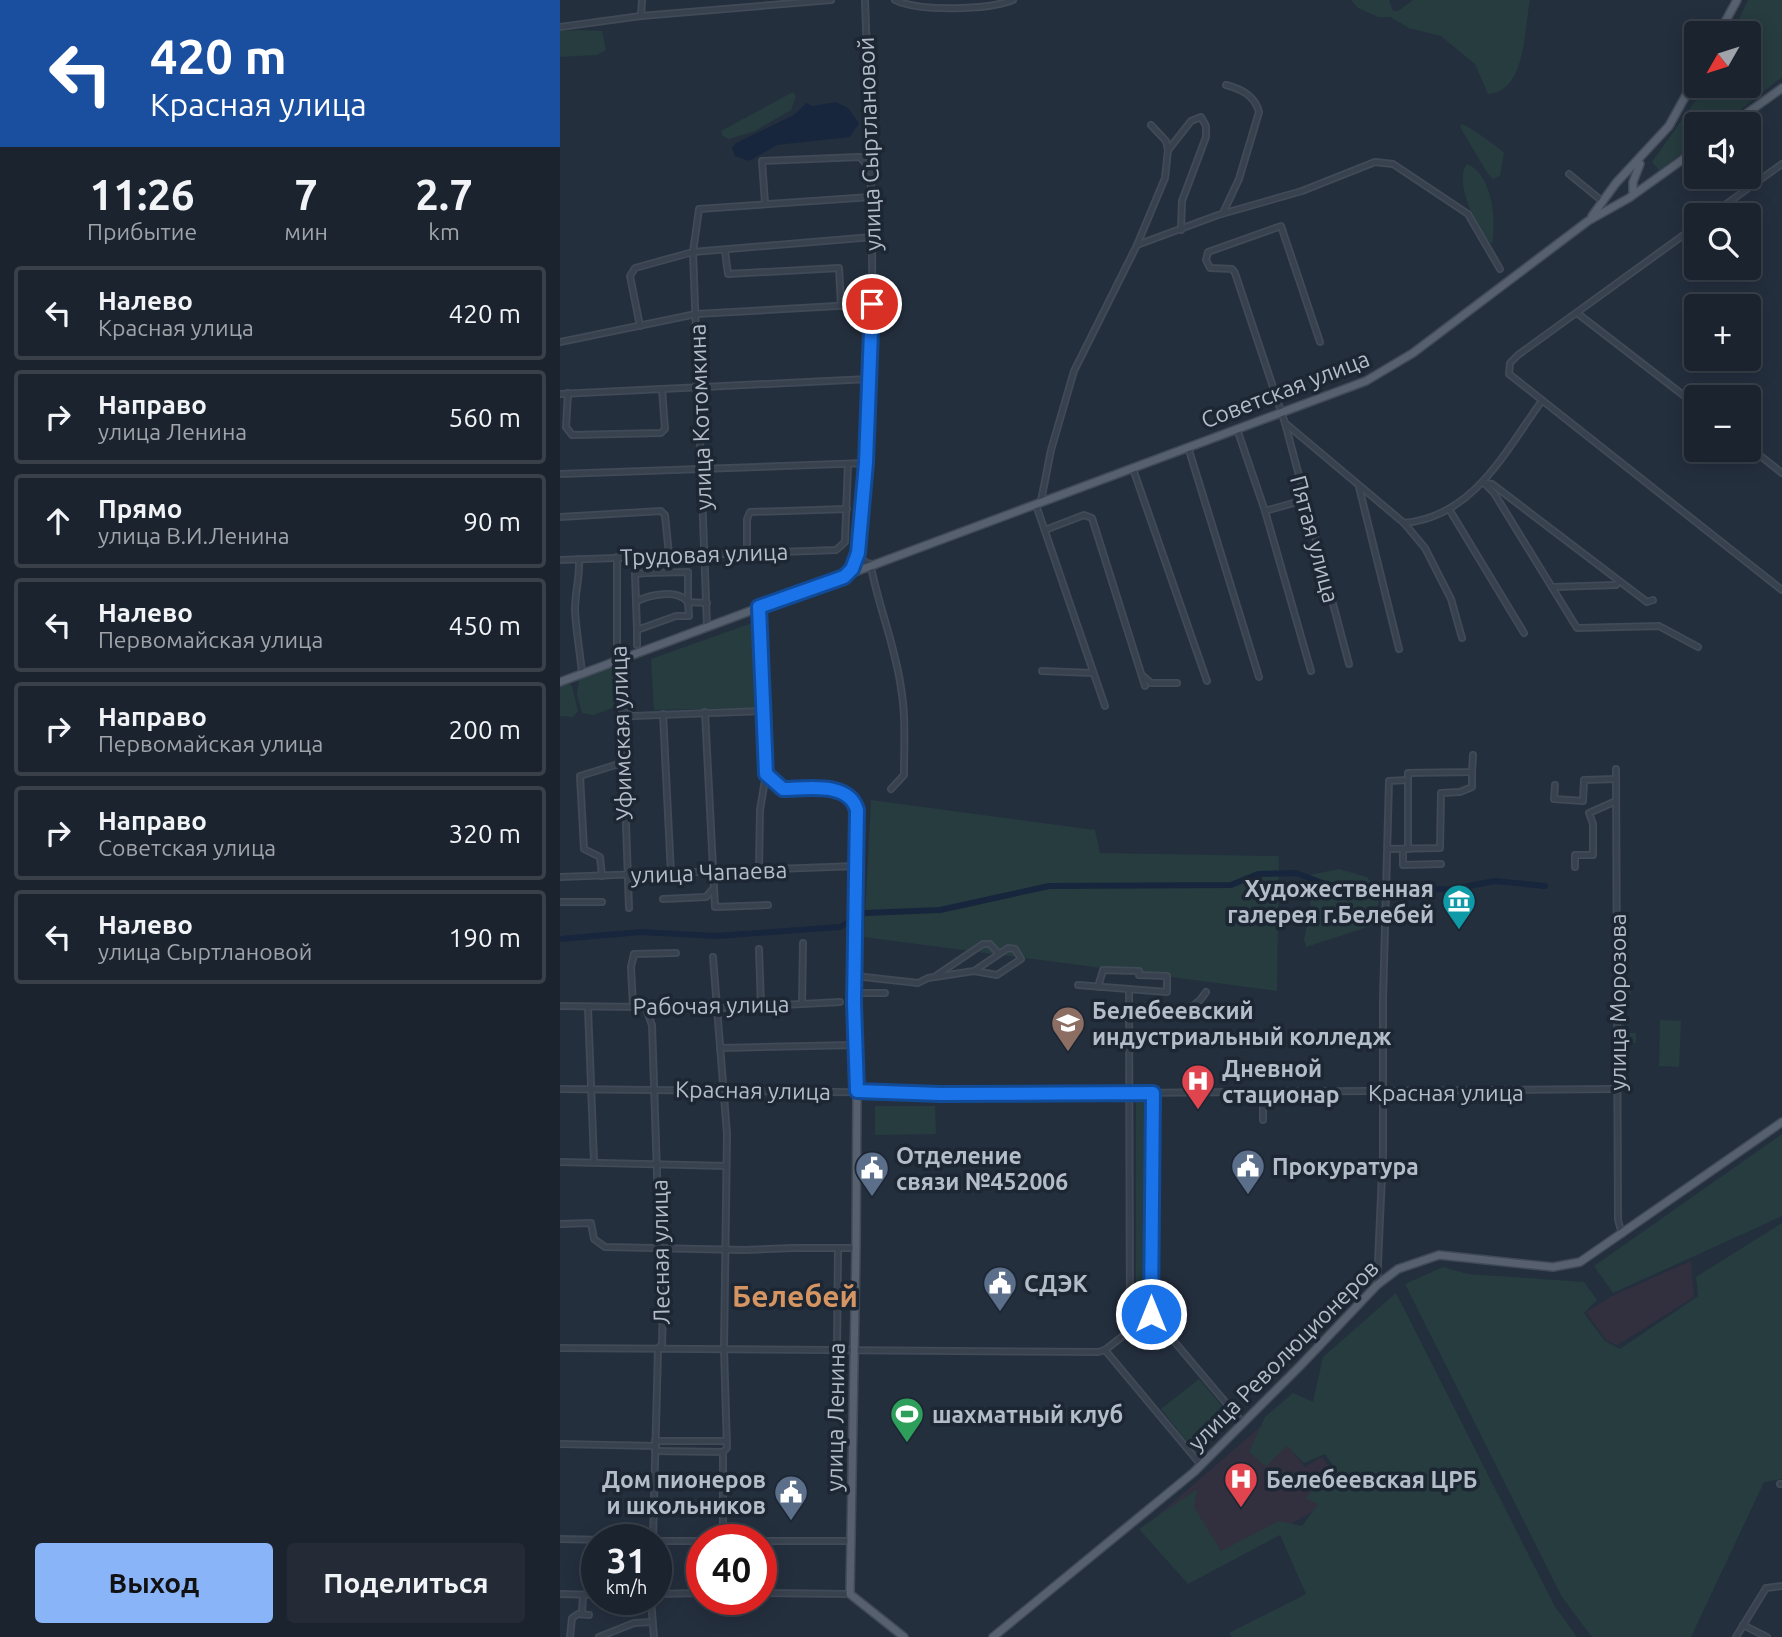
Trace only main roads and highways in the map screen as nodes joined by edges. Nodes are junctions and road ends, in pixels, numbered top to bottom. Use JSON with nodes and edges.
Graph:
{"nodes":[{"id":1,"x":1737,"y":0,"type":"edge"},
{"id":2,"x":1726,"y":21,"type":"edge"},
{"id":3,"x":1782,"y":88,"type":"edge"},
{"id":4,"x":1684,"y":98,"type":"edge"},
{"id":5,"x":1749,"y":112,"type":"edge"},
{"id":6,"x":1650,"y":149,"type":"junction"},
{"id":7,"x":1684,"y":159,"type":"edge"},
{"id":8,"x":1619,"y":179,"type":"junction"},
{"id":9,"x":1633,"y":182,"type":"junction"},
{"id":10,"x":1650,"y":184,"type":"junction"},
{"id":11,"x":1614,"y":187,"type":"junction"},
{"id":12,"x":1629,"y":197,"type":"junction"},
{"id":13,"x":1588,"y":221,"type":"junction"},
{"id":14,"x":759,"y":607,"type":"junction"},
{"id":15,"x":560,"y":682,"type":"edge"},
{"id":16,"x":1782,"y":1122,"type":"edge"},
{"id":17,"x":904,"y":1637,"type":"edge"},
{"id":18,"x":993,"y":1637,"type":"edge"}],
"edges":[{"from":1,"to":2,"type":"main road"},
{"from":3,"to":5,"type":"main road"},
{"from":4,"to":6,"type":"main road","name":"Советская улица"},
{"from":6,"to":8,"type":"main road","name":"Советская улица"},
{"from":6,"to":9,"type":"main road","name":"Советская улица"},
{"from":7,"to":10,"type":"main road"},
{"from":8,"to":9,"type":"main road"},
{"from":8,"to":11,"type":"main road","name":"Советская улица"},
{"from":9,"to":10,"type":"main road"},
{"from":9,"to":12,"type":"main road","name":"Советская улица"},
{"from":10,"to":12,"type":"main road"},
{"from":11,"to":12,"type":"main road"},
{"from":11,"to":13,"type":"main road","name":"Советская улица"},
{"from":12,"to":13,"type":"main road","name":"Советская улица"},
{"from":13,"to":14,"type":"main road","name":"Советская улица"},
{"from":14,"to":15,"type":"main road","name":"Советская улица"},
{"from":14,"to":17,"type":"main road","name":"улица Ленина"},
{"from":16,"to":18,"type":"main road","name":"улица Революционеров"}]}
